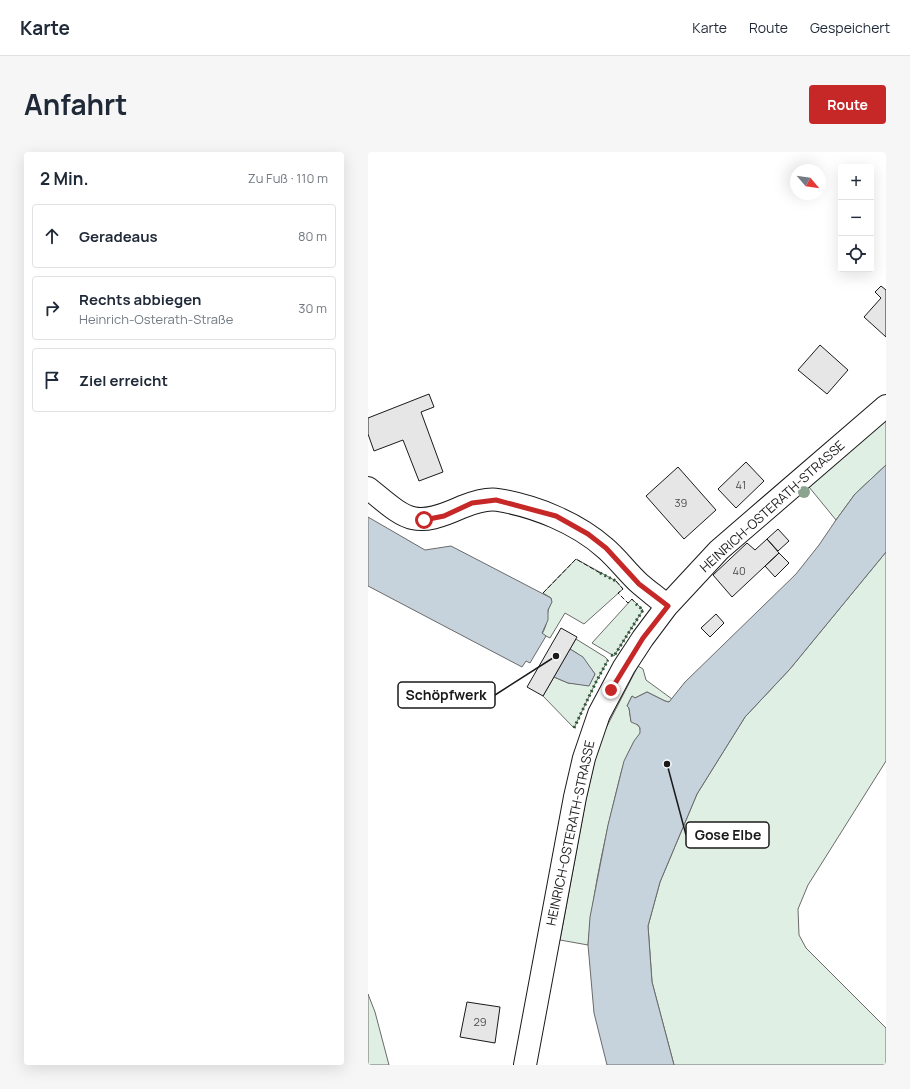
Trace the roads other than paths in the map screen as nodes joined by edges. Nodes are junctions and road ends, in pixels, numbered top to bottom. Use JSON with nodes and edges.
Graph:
{"nodes":[{"id":1,"x":886,"y":406,"type":"edge"},
{"id":2,"x":368,"y":488,"type":"edge"},
{"id":3,"x":668,"y":606,"type":"junction"},
{"id":4,"x":525,"y":1065,"type":"edge"}],
"edges":[{"from":1,"to":3,"type":"street","name":"HEINRICH-OSTERATH-STRASSE"},
{"from":2,"to":3,"type":"street"},
{"from":3,"to":4,"type":"street","name":"HEINRICH-OSTERATH-STRASSE"}]}
